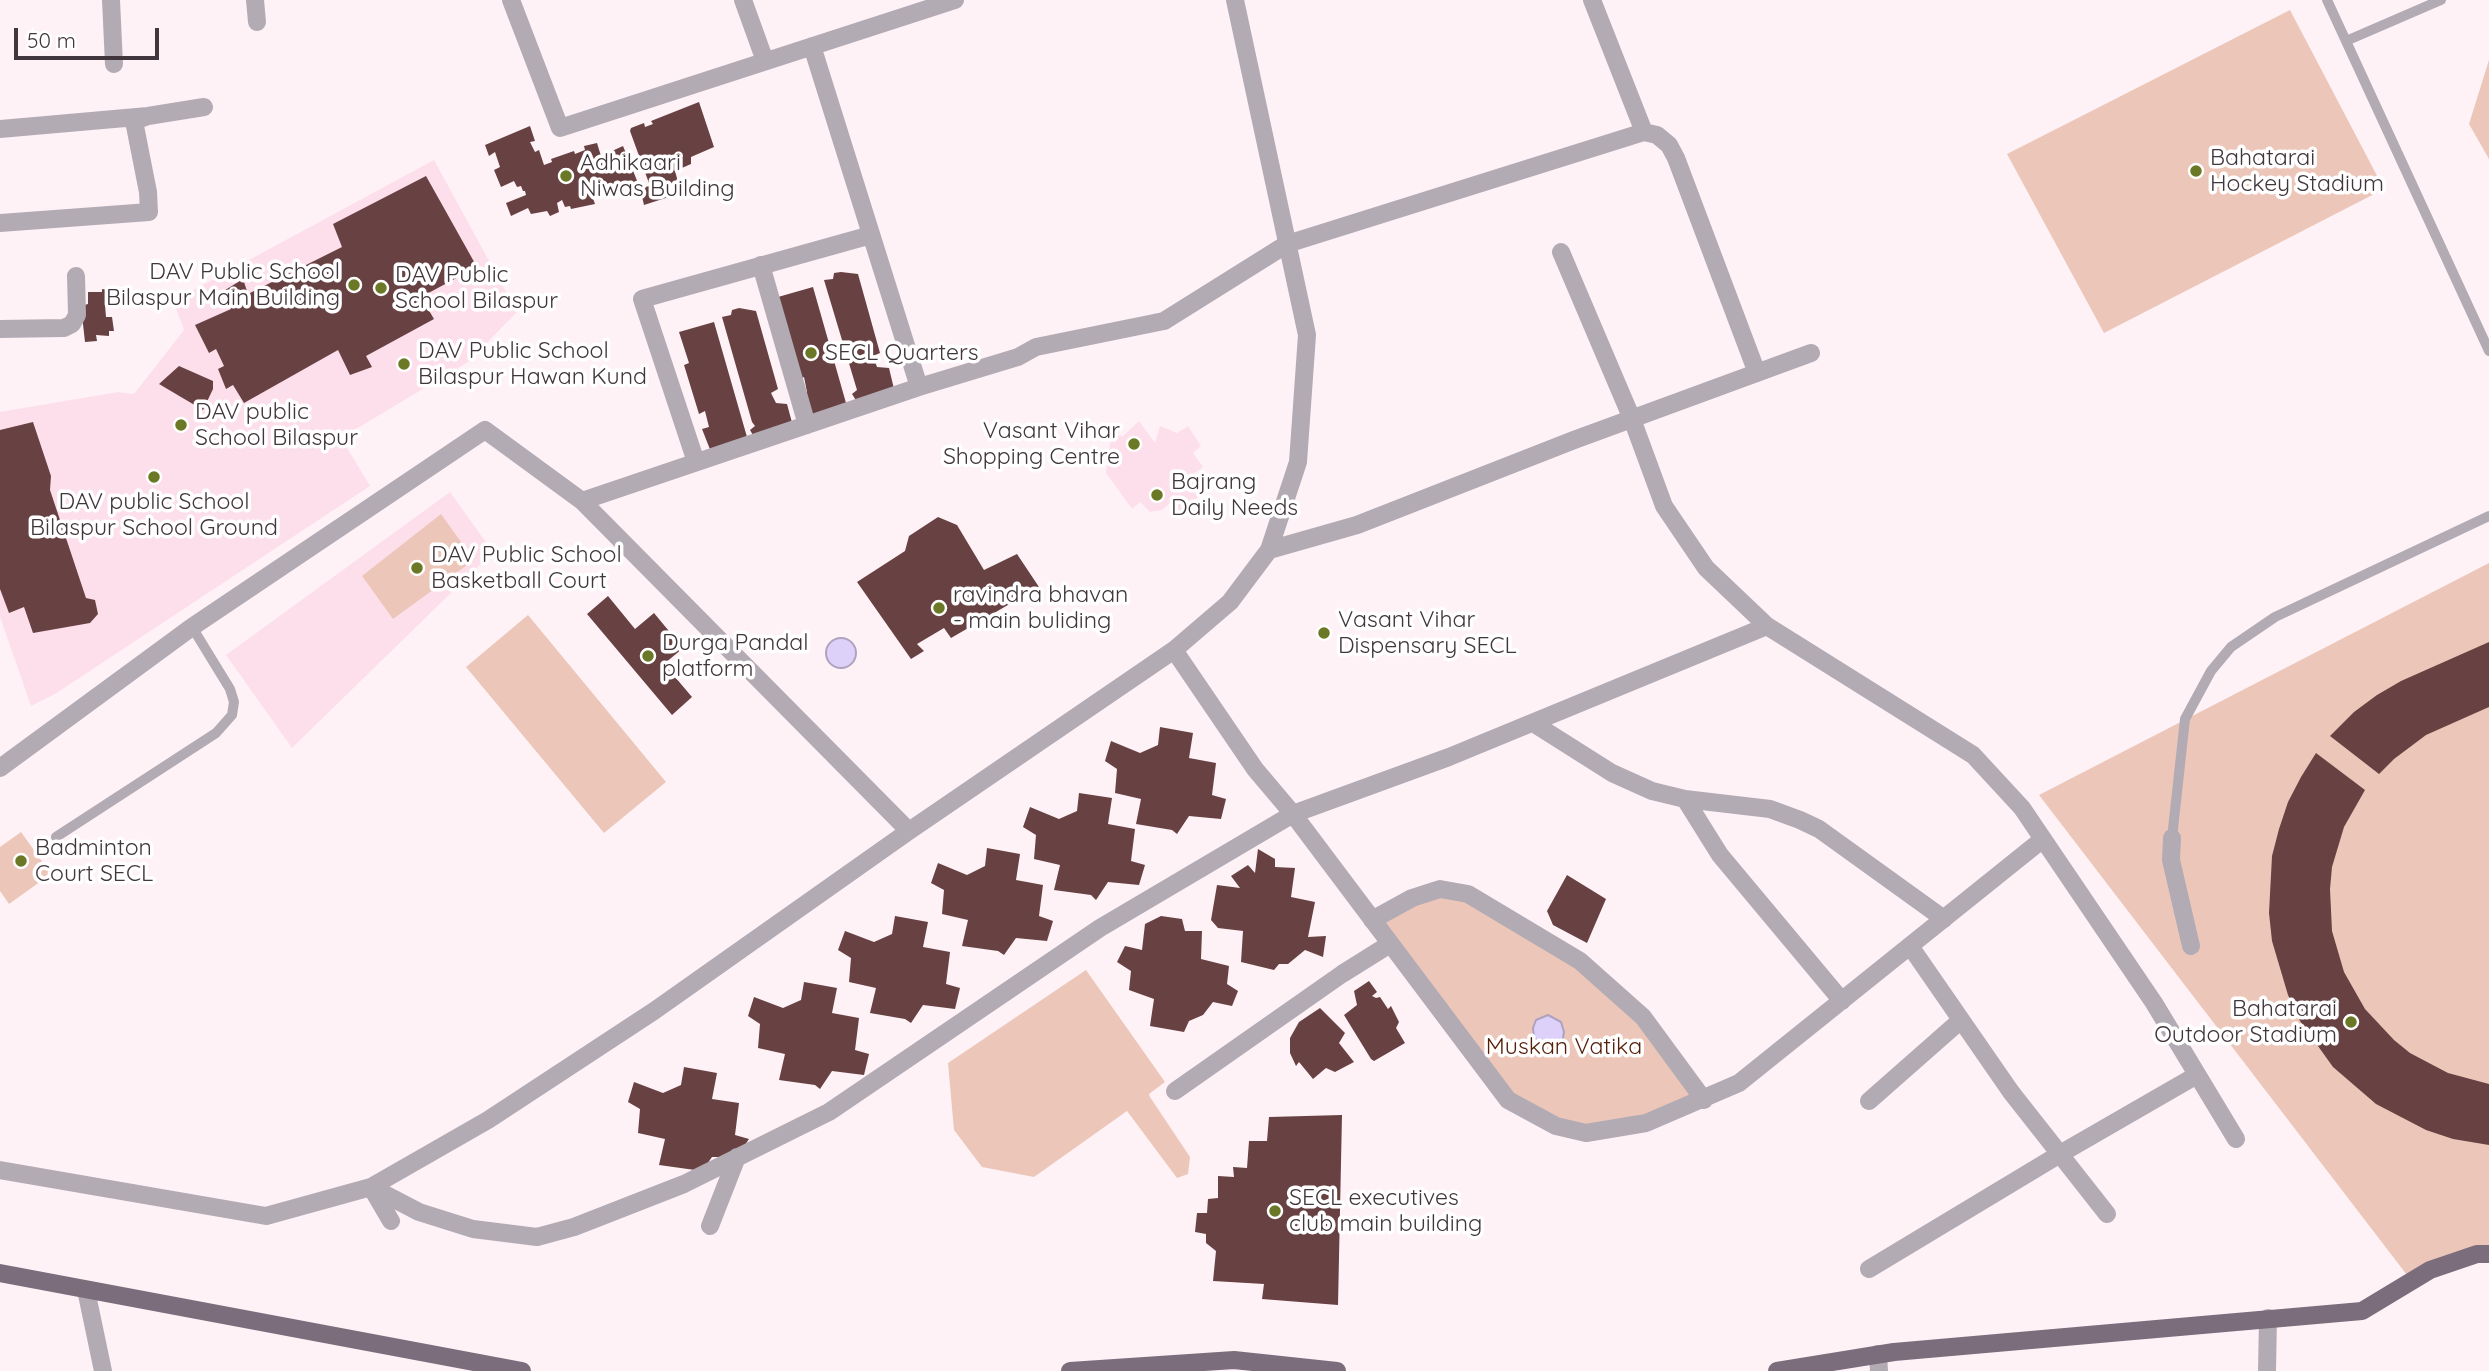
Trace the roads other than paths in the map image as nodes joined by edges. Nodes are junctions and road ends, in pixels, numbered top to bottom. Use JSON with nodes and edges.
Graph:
{"nodes":[{"id":1,"x":111,"y":0,"type":"edge"},
{"id":2,"x":255,"y":0,"type":"edge"},
{"id":3,"x":511,"y":0,"type":"edge"},
{"id":4,"x":743,"y":0,"type":"edge"},
{"id":5,"x":952,"y":0,"type":"edge"},
{"id":6,"x":1234,"y":0,"type":"edge"},
{"id":7,"x":1592,"y":0,"type":"edge"},
{"id":8,"x":2327,"y":0,"type":"edge"},
{"id":9,"x":2441,"y":0,"type":"edge"},
{"id":10,"x":257,"y":22,"type":"dead end"},
{"id":11,"x":2346,"y":41,"type":"junction"},
{"id":12,"x":812,"y":46,"type":"junction"},
{"id":13,"x":765,"y":61,"type":"junction"},
{"id":14,"x":114,"y":64,"type":"dead end"},
{"id":15,"x":204,"y":107,"type":"dead end"},
{"id":16,"x":148,"y":117,"type":"junction"},
{"id":17,"x":0,"y":129,"type":"edge"},
{"id":18,"x":1644,"y":132,"type":"junction"},
{"id":19,"x":0,"y":223,"type":"edge"},
{"id":20,"x":872,"y":235,"type":"junction"},
{"id":21,"x":1287,"y":244,"type":"junction"},
{"id":22,"x":1561,"y":252,"type":"dead end"},
{"id":23,"x":761,"y":265,"type":"junction"},
{"id":24,"x":76,"y":276,"type":"dead end"},
{"id":25,"x":0,"y":329,"type":"edge"},
{"id":26,"x":2489,"y":351,"type":"edge"},
{"id":27,"x":1811,"y":353,"type":"dead end"},
{"id":28,"x":1757,"y":373,"type":"junction"},
{"id":29,"x":919,"y":387,"type":"junction"},
{"id":30,"x":1632,"y":419,"type":"junction"},
{"id":31,"x":807,"y":425,"type":"junction"},
{"id":32,"x":696,"y":462,"type":"junction"},
{"id":33,"x":582,"y":501,"type":"junction"},
{"id":34,"x":2489,"y":516,"type":"edge"},
{"id":35,"x":1269,"y":550,"type":"junction"},
{"id":36,"x":192,"y":626,"type":"junction"},
{"id":37,"x":1767,"y":626,"type":"junction"},
{"id":38,"x":1174,"y":650,"type":"junction"},
{"id":39,"x":1533,"y":723,"type":"junction"},
{"id":40,"x":0,"y":768,"type":"edge"},
{"id":41,"x":1685,"y":799,"type":"junction"},
{"id":42,"x":1293,"y":814,"type":"junction"},
{"id":43,"x":909,"y":831,"type":"junction"},
{"id":44,"x":56,"y":837,"type":"dead end"},
{"id":45,"x":2172,"y":838,"type":"joint"},
{"id":46,"x":2043,"y":839,"type":"junction"},
{"id":47,"x":1944,"y":919,"type":"junction"},
{"id":48,"x":1371,"y":920,"type":"junction"},
{"id":49,"x":1390,"y":944,"type":"junction"},
{"id":50,"x":1910,"y":946,"type":"junction"},
{"id":51,"x":2191,"y":946,"type":"dead end"},
{"id":52,"x":1842,"y":1001,"type":"junction"},
{"id":53,"x":1961,"y":1020,"type":"junction"},
{"id":54,"x":2197,"y":1075,"type":"junction"},
{"id":55,"x":1175,"y":1091,"type":"dead end"},
{"id":56,"x":1704,"y":1100,"type":"junction"},
{"id":57,"x":1869,"y":1101,"type":"dead end"},
{"id":58,"x":2236,"y":1139,"type":"dead end"},
{"id":59,"x":2060,"y":1154,"type":"junction"},
{"id":60,"x":737,"y":1157,"type":"junction"},
{"id":61,"x":0,"y":1170,"type":"edge"},
{"id":62,"x":371,"y":1186,"type":"junction"},
{"id":63,"x":2107,"y":1214,"type":"dead end"},
{"id":64,"x":391,"y":1222,"type":"dead end"},
{"id":65,"x":710,"y":1226,"type":"dead end"},
{"id":66,"x":2489,"y":1254,"type":"edge"},
{"id":67,"x":1869,"y":1269,"type":"dead end"},
{"id":68,"x":0,"y":1273,"type":"edge"},
{"id":69,"x":86,"y":1290,"type":"junction"},
{"id":70,"x":2268,"y":1318,"type":"junction"},
{"id":71,"x":1878,"y":1363,"type":"edge"},
{"id":72,"x":103,"y":1371,"type":"edge"},
{"id":73,"x":522,"y":1371,"type":"edge"},
{"id":74,"x":1070,"y":1371,"type":"edge"},
{"id":75,"x":1331,"y":1371,"type":"edge"},
{"id":76,"x":1337,"y":1371,"type":"edge"},
{"id":77,"x":1777,"y":1371,"type":"edge"},
{"id":78,"x":2267,"y":1371,"type":"edge"}],
"edges":[{"from":1,"to":14,"type":"street"},
{"from":2,"to":10,"type":"street"},
{"from":3,"to":13,"type":"street"},
{"from":4,"to":13,"type":"street"},
{"from":5,"to":12,"type":"street"},
{"from":6,"to":21,"type":"street"},
{"from":7,"to":18,"type":"street"},
{"from":8,"to":11,"type":"lane"},
{"from":9,"to":11,"type":"lane"},
{"from":11,"to":26,"type":"lane"},
{"from":12,"to":13,"type":"street"},
{"from":12,"to":20,"type":"street"},
{"from":15,"to":16,"type":"street"},
{"from":16,"to":17,"type":"street"},
{"from":16,"to":19,"type":"street"},
{"from":18,"to":21,"type":"street"},
{"from":18,"to":28,"type":"street"},
{"from":20,"to":23,"type":"street"},
{"from":20,"to":29,"type":"street"},
{"from":21,"to":29,"type":"street"},
{"from":21,"to":35,"type":"street"},
{"from":22,"to":30,"type":"street"},
{"from":23,"to":31,"type":"street"},
{"from":23,"to":32,"type":"street"},
{"from":24,"to":25,"type":"street"},
{"from":27,"to":28,"type":"street"},
{"from":28,"to":30,"type":"street"},
{"from":29,"to":31,"type":"street"},
{"from":30,"to":35,"type":"street"},
{"from":30,"to":37,"type":"street"},
{"from":31,"to":32,"type":"street"},
{"from":32,"to":33,"type":"street"},
{"from":33,"to":36,"type":"street"},
{"from":33,"to":43,"type":"street"},
{"from":34,"to":45,"type":"lane"},
{"from":35,"to":38,"type":"street"},
{"from":36,"to":40,"type":"street"},
{"from":36,"to":44,"type":"lane"},
{"from":37,"to":39,"type":"street"},
{"from":37,"to":46,"type":"street"},
{"from":38,"to":42,"type":"street"},
{"from":38,"to":43,"type":"street"},
{"from":39,"to":41,"type":"street"},
{"from":39,"to":42,"type":"street"},
{"from":41,"to":47,"type":"street"},
{"from":41,"to":52,"type":"street"},
{"from":42,"to":48,"type":"street"},
{"from":42,"to":60,"type":"street"},
{"from":43,"to":62,"type":"street"},
{"from":45,"to":51,"type":"street"},
{"from":46,"to":47,"type":"street"},
{"from":46,"to":54,"type":"street"},
{"from":47,"to":50,"type":"street"},
{"from":48,"to":49,"type":"street"},
{"from":48,"to":56,"type":"street"},
{"from":49,"to":55,"type":"street"},
{"from":49,"to":56,"type":"street"},
{"from":50,"to":52,"type":"street"},
{"from":50,"to":53,"type":"street"},
{"from":52,"to":56,"type":"street"},
{"from":53,"to":57,"type":"street"},
{"from":53,"to":59,"type":"street"},
{"from":54,"to":58,"type":"street"},
{"from":54,"to":59,"type":"street"},
{"from":59,"to":63,"type":"street"},
{"from":59,"to":67,"type":"street"},
{"from":60,"to":62,"type":"street"},
{"from":60,"to":65,"type":"street"},
{"from":61,"to":62,"type":"street"},
{"from":62,"to":64,"type":"street"},
{"from":66,"to":70,"type":"main road"},
{"from":68,"to":69,"type":"main road"},
{"from":69,"to":72,"type":"street"},
{"from":69,"to":73,"type":"main road"},
{"from":70,"to":71,"type":"main road"},
{"from":70,"to":78,"type":"street"},
{"from":71,"to":77,"type":"main road"},
{"from":74,"to":75,"type":"main road"},
{"from":75,"to":76,"type":"main road"}]}
